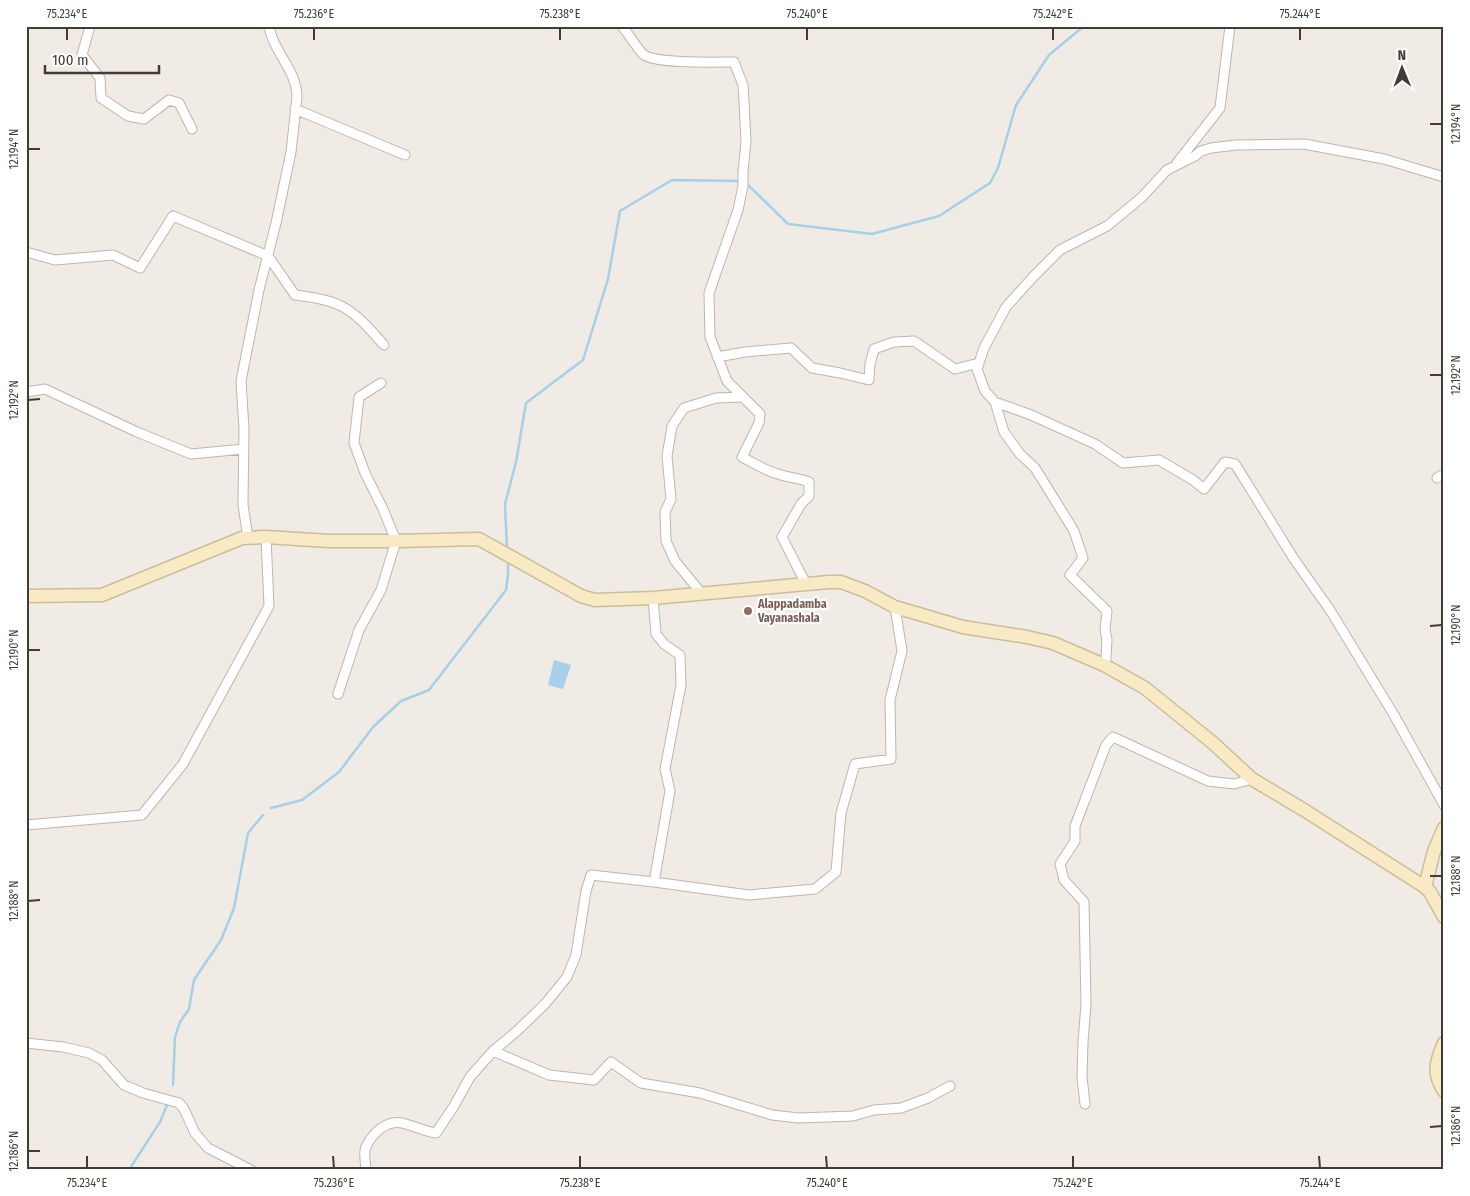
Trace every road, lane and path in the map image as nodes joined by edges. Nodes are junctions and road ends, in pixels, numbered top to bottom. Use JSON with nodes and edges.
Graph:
{"nodes":[{"id":1,"x":90,"y":26,"type":"edge"},
{"id":2,"x":269,"y":26,"type":"edge"},
{"id":3,"x":622,"y":26,"type":"edge"},
{"id":4,"x":1230,"y":26,"type":"edge"},
{"id":5,"x":296,"y":109,"type":"junction"},
{"id":6,"x":192,"y":129,"type":"dead end"},
{"id":7,"x":405,"y":155,"type":"dead end"},
{"id":8,"x":1174,"y":166,"type":"junction"},
{"id":9,"x":1444,"y":177,"type":"edge"},
{"id":10,"x":26,"y":252,"type":"edge"},
{"id":11,"x":268,"y":256,"type":"junction"},
{"id":12,"x":384,"y":345,"type":"dead end"},
{"id":13,"x":717,"y":357,"type":"junction"},
{"id":14,"x":979,"y":363,"type":"junction"},
{"id":15,"x":381,"y":383,"type":"dead end"},
{"id":16,"x":26,"y":392,"type":"edge"},
{"id":17,"x":742,"y":397,"type":"junction"},
{"id":18,"x":995,"y":402,"type":"junction"},
{"id":19,"x":244,"y":449,"type":"junction"},
{"id":20,"x":266,"y":537,"type":"junction"},
{"id":21,"x":248,"y":538,"type":"junction"},
{"id":22,"x":396,"y":541,"type":"junction"},
{"id":23,"x":806,"y":584,"type":"junction"},
{"id":24,"x":702,"y":594,"type":"junction"},
{"id":25,"x":26,"y":596,"type":"edge"},
{"id":26,"x":653,"y":598,"type":"junction"},
{"id":27,"x":895,"y":607,"type":"junction"},
{"id":28,"x":1104,"y":665,"type":"junction"},
{"id":29,"x":338,"y":694,"type":"dead end"},
{"id":30,"x":1252,"y":779,"type":"junction"},
{"id":31,"x":1444,"y":805,"type":"edge"},
{"id":32,"x":26,"y":825,"type":"edge"},
{"id":33,"x":1444,"y":828,"type":"edge"},
{"id":34,"x":654,"y":882,"type":"junction"},
{"id":35,"x":1425,"y":887,"type":"junction"},
{"id":36,"x":1444,"y":917,"type":"edge"},
{"id":37,"x":26,"y":1043,"type":"edge"},
{"id":38,"x":1444,"y":1043,"type":"edge"},
{"id":39,"x":493,"y":1050,"type":"junction"},
{"id":40,"x":950,"y":1086,"type":"dead end"},
{"id":41,"x":1444,"y":1091,"type":"edge"},
{"id":42,"x":1085,"y":1104,"type":"dead end"},
{"id":43,"x":251,"y":1170,"type":"edge"},
{"id":44,"x":366,"y":1170,"type":"edge"}],
"edges":[{"from":1,"to":6,"type":"street"},
{"from":2,"to":5,"type":"street"},
{"from":3,"to":13,"type":"street"},
{"from":4,"to":8,"type":"street"},
{"from":5,"to":7,"type":"street"},
{"from":5,"to":11,"type":"street"},
{"from":8,"to":9,"type":"street"},
{"from":8,"to":14,"type":"street"},
{"from":10,"to":11,"type":"street"},
{"from":11,"to":12,"type":"street"},
{"from":11,"to":19,"type":"street"},
{"from":13,"to":14,"type":"street"},
{"from":13,"to":17,"type":"street"},
{"from":14,"to":18,"type":"street"},
{"from":15,"to":22,"type":"street"},
{"from":16,"to":19,"type":"street"},
{"from":17,"to":23,"type":"street"},
{"from":17,"to":24,"type":"street"},
{"from":18,"to":28,"type":"street"},
{"from":18,"to":31,"type":"street"},
{"from":19,"to":21,"type":"street"},
{"from":20,"to":21,"type":"street"},
{"from":20,"to":22,"type":"street"},
{"from":20,"to":32,"type":"street"},
{"from":21,"to":25,"type":"street"},
{"from":22,"to":26,"type":"street"},
{"from":22,"to":29,"type":"street"},
{"from":23,"to":24,"type":"street"},
{"from":23,"to":27,"type":"street"},
{"from":24,"to":26,"type":"street"},
{"from":26,"to":34,"type":"street"},
{"from":27,"to":28,"type":"street"},
{"from":27,"to":34,"type":"street"},
{"from":28,"to":30,"type":"street"},
{"from":30,"to":35,"type":"street"},
{"from":30,"to":42,"type":"street"},
{"from":33,"to":35,"type":"street"},
{"from":34,"to":39,"type":"street"},
{"from":35,"to":36,"type":"street"},
{"from":37,"to":43,"type":"street"},
{"from":38,"to":41,"type":"street"},
{"from":39,"to":40,"type":"street"},
{"from":39,"to":44,"type":"street"}]}
